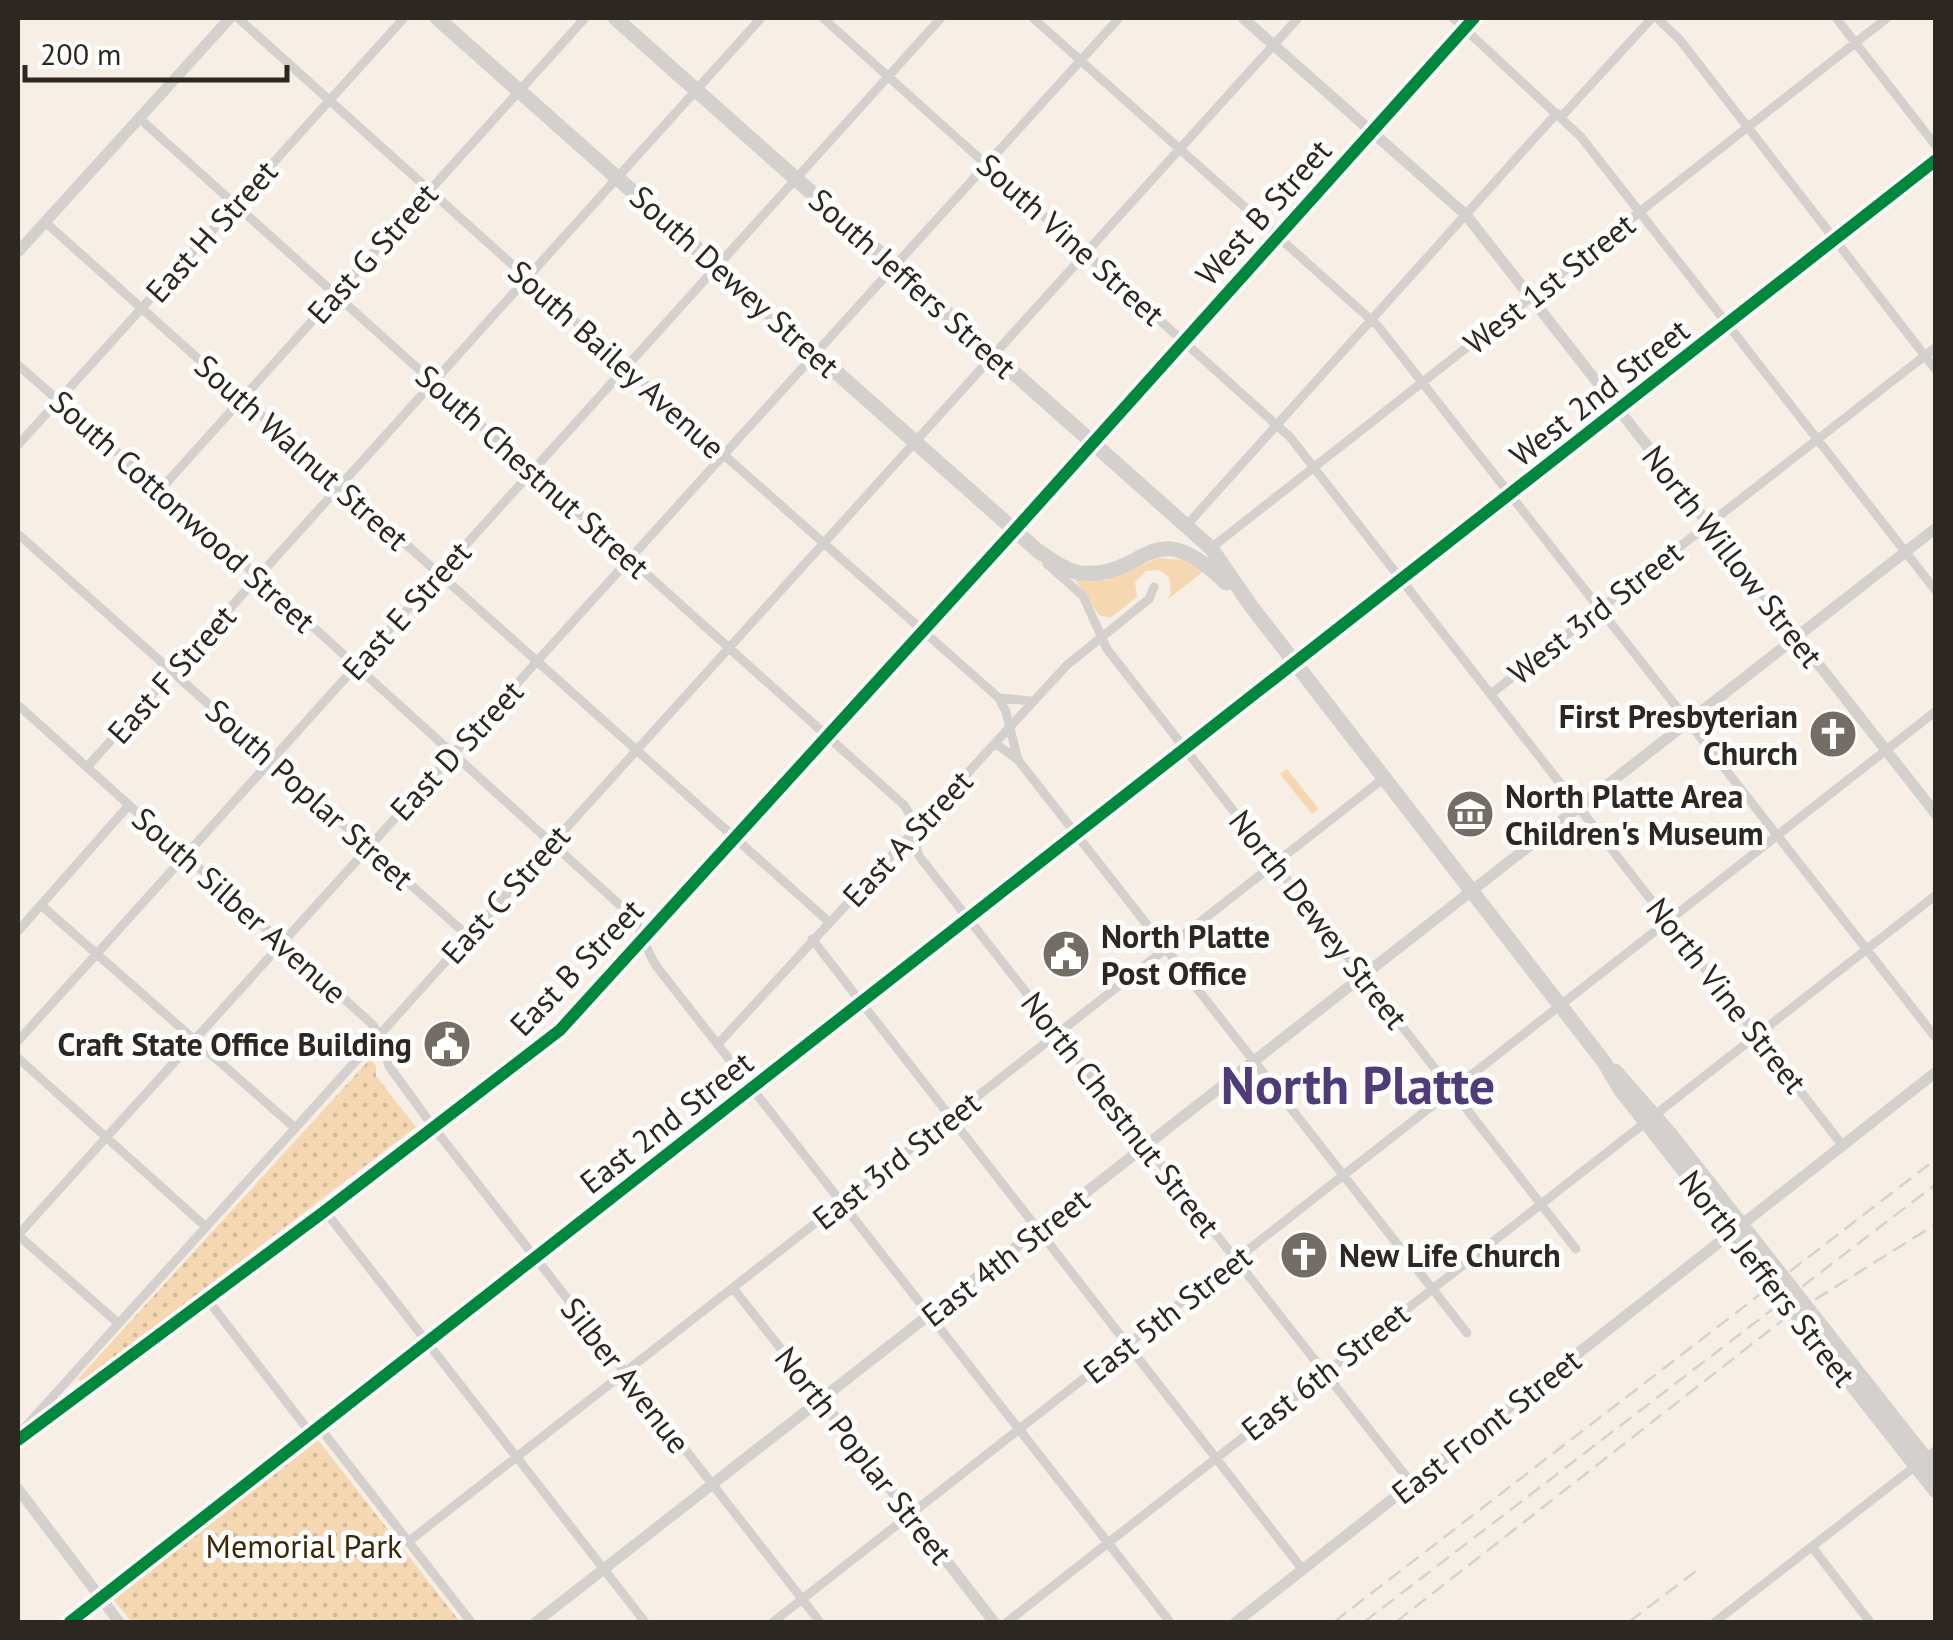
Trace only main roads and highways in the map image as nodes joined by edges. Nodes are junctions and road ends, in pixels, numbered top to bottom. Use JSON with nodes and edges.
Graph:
{"nodes":[{"id":1,"x":230,"y":18,"type":"edge"},
{"id":2,"x":438,"y":18,"type":"edge"},
{"id":3,"x":615,"y":18,"type":"edge"},
{"id":4,"x":1243,"y":18,"type":"edge"},
{"id":5,"x":1469,"y":22,"type":"edge"},
{"id":6,"x":1372,"y":132,"type":"junction"},
{"id":7,"x":18,"y":252,"type":"edge"},
{"id":8,"x":1093,"y":443,"type":"junction"},
{"id":9,"x":1936,"y":528,"type":"edge"},
{"id":10,"x":1014,"y":532,"type":"junction"},
{"id":11,"x":1211,"y":548,"type":"joint"},
{"id":12,"x":1064,"y":568,"type":"joint"},
{"id":13,"x":1251,"y":606,"type":"junction"},
{"id":14,"x":1797,"y":637,"type":"junction"},
{"id":15,"x":1936,"y":814,"type":"edge"},
{"id":16,"x":1473,"y":891,"type":"junction"},
{"id":17,"x":1936,"y":1072,"type":"edge"},
{"id":18,"x":822,"y":1401,"type":"junction"},
{"id":19,"x":18,"y":1437,"type":"edge"},
{"id":20,"x":1925,"y":1458,"type":"edge"},
{"id":21,"x":1936,"y":1472,"type":"edge"},
{"id":22,"x":18,"y":1489,"type":"edge"},
{"id":23,"x":1936,"y":1491,"type":"edge"},
{"id":24,"x":119,"y":1622,"type":"edge"},
{"id":25,"x":536,"y":1622,"type":"edge"},
{"id":26,"x":994,"y":1622,"type":"edge"},
{"id":27,"x":1236,"y":1622,"type":"edge"}],
"edges":[{"from":1,"to":7,"type":"main road"},
{"from":2,"to":10,"type":"highway","name":"South Dewey Street"},
{"from":3,"to":8,"type":"highway","name":"South Jeffers Street"},
{"from":4,"to":6,"type":"main road","name":"North Willow Street"},
{"from":5,"to":6,"type":"main road","name":"West B Street"},
{"from":6,"to":8,"type":"main road","name":"West B Street"},
{"from":6,"to":14,"type":"main road","name":"North Willow Street"},
{"from":8,"to":10,"type":"main road","name":"East B Street"},
{"from":8,"to":11,"type":"highway","name":"South Jeffers Street"},
{"from":9,"to":14,"type":"main road","name":"East 4th Street"},
{"from":10,"to":12,"type":"highway","name":"South Dewey Street"},
{"from":10,"to":19,"type":"main road","name":"East B Street"},
{"from":11,"to":13,"type":"highway","name":"North Jeffers Street"},
{"from":12,"to":13,"type":"highway","name":"North Jeffers Street"},
{"from":13,"to":16,"type":"highway","name":"North Jeffers Street"},
{"from":14,"to":15,"type":"main road","name":"North Willow Street"},
{"from":14,"to":16,"type":"main road","name":"East 4th Street"},
{"from":16,"to":18,"type":"main road","name":"East 4th Street"},
{"from":16,"to":20,"type":"highway","name":"North Jeffers Street"},
{"from":17,"to":27,"type":"main road","name":"East Front Street"},
{"from":18,"to":25,"type":"main road","name":"East 4th Street"},
{"from":18,"to":26,"type":"main road","name":"North Poplar Street"},
{"from":20,"to":21,"type":"highway","name":"North Jeffers Street"},
{"from":20,"to":23,"type":"highway","name":"North Jeffers Street"},
{"from":22,"to":24,"type":"main road"}]}
